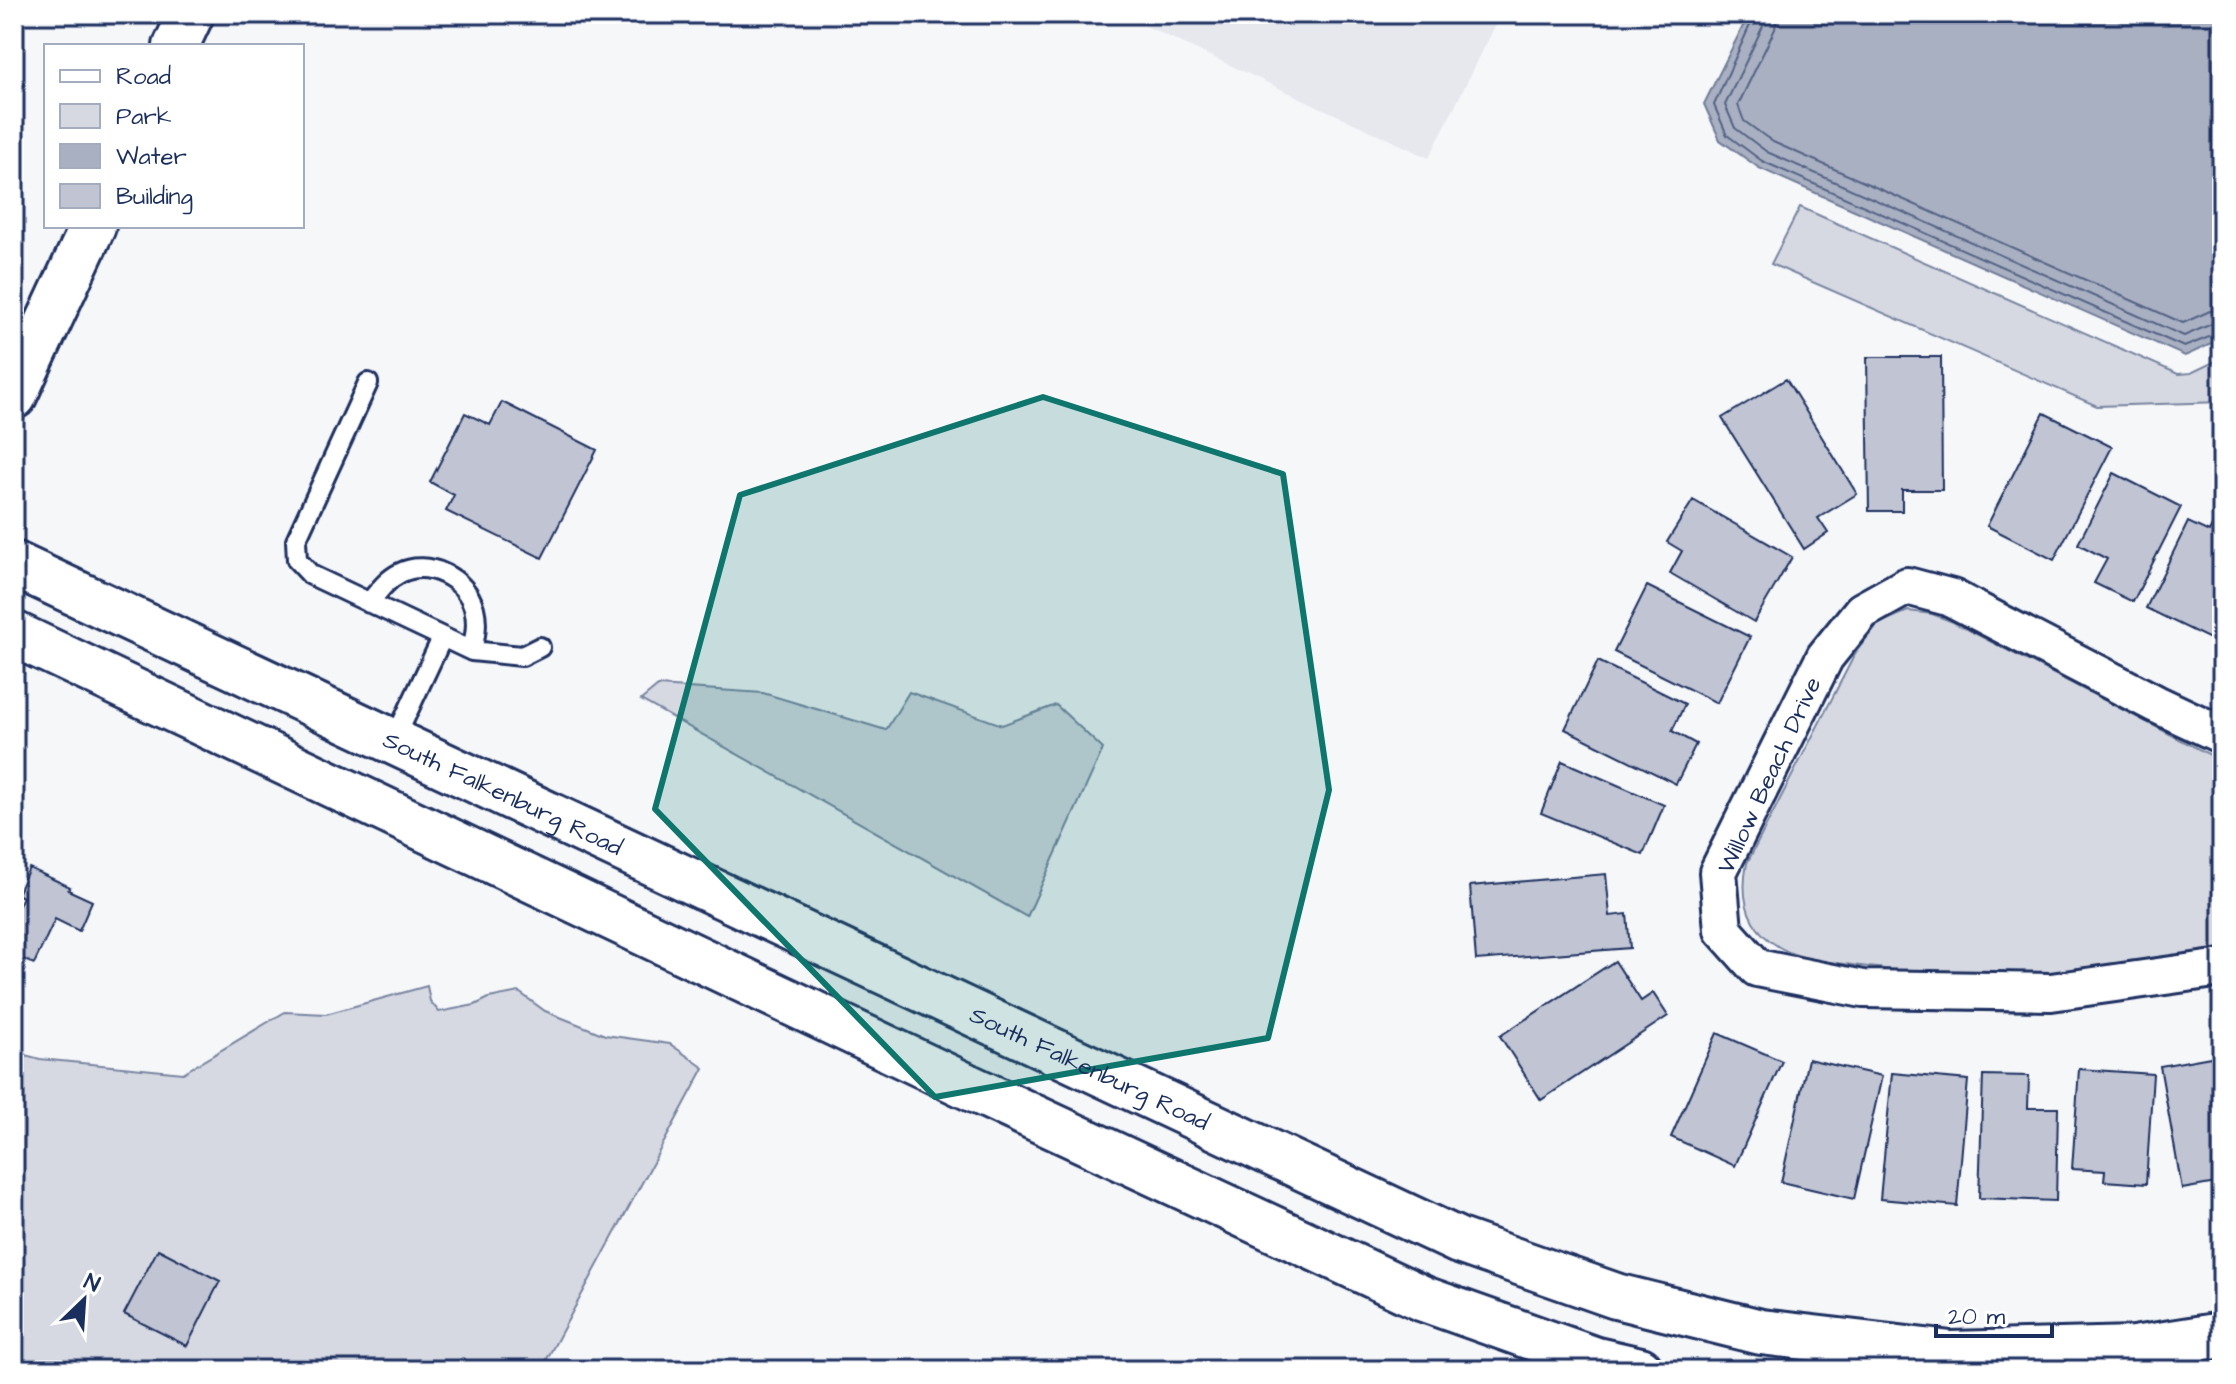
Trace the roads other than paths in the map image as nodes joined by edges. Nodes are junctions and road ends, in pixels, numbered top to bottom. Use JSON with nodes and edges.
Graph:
{"nodes":[{"id":1,"x":191,"y":14,"type":"edge"},
{"id":2,"x":177,"y":44,"type":"edge"},
{"id":3,"x":92,"y":228,"type":"edge"},
{"id":4,"x":368,"y":383,"type":"dead end"},
{"id":5,"x":14,"y":396,"type":"edge"},
{"id":6,"x":14,"y":564,"type":"edge"},
{"id":7,"x":369,"y":603,"type":"junction"},
{"id":8,"x":14,"y":634,"type":"edge"},
{"id":9,"x":442,"y":638,"type":"junction"},
{"id":10,"x":540,"y":647,"type":"dead end"},
{"id":11,"x":472,"y":651,"type":"junction"},
{"id":12,"x":2222,"y":735,"type":"edge"},
{"id":13,"x":393,"y":743,"type":"junction"},
{"id":14,"x":2222,"y":968,"type":"edge"},
{"id":15,"x":2222,"y":1335,"type":"edge"},
{"id":16,"x":2136,"y":1359,"type":"edge"},
{"id":17,"x":1640,"y":1370,"type":"edge"}],
"edges":[{"from":1,"to":2,"type":"street"},
{"from":3,"to":5,"type":"street"},
{"from":4,"to":7,"type":"lane"},
{"from":6,"to":13,"type":"street","name":"South Falkenburg Road"},
{"from":7,"to":9,"type":"lane"},
{"from":7,"to":11,"type":"lane"},
{"from":8,"to":17,"type":"street"},
{"from":9,"to":11,"type":"lane"},
{"from":9,"to":13,"type":"lane"},
{"from":10,"to":11,"type":"lane"},
{"from":12,"to":14,"type":"street","name":"Willow Beach Drive"},
{"from":13,"to":16,"type":"street","name":"South Falkenburg Road"},
{"from":15,"to":16,"type":"street","name":"South Falkenburg Road"}]}
